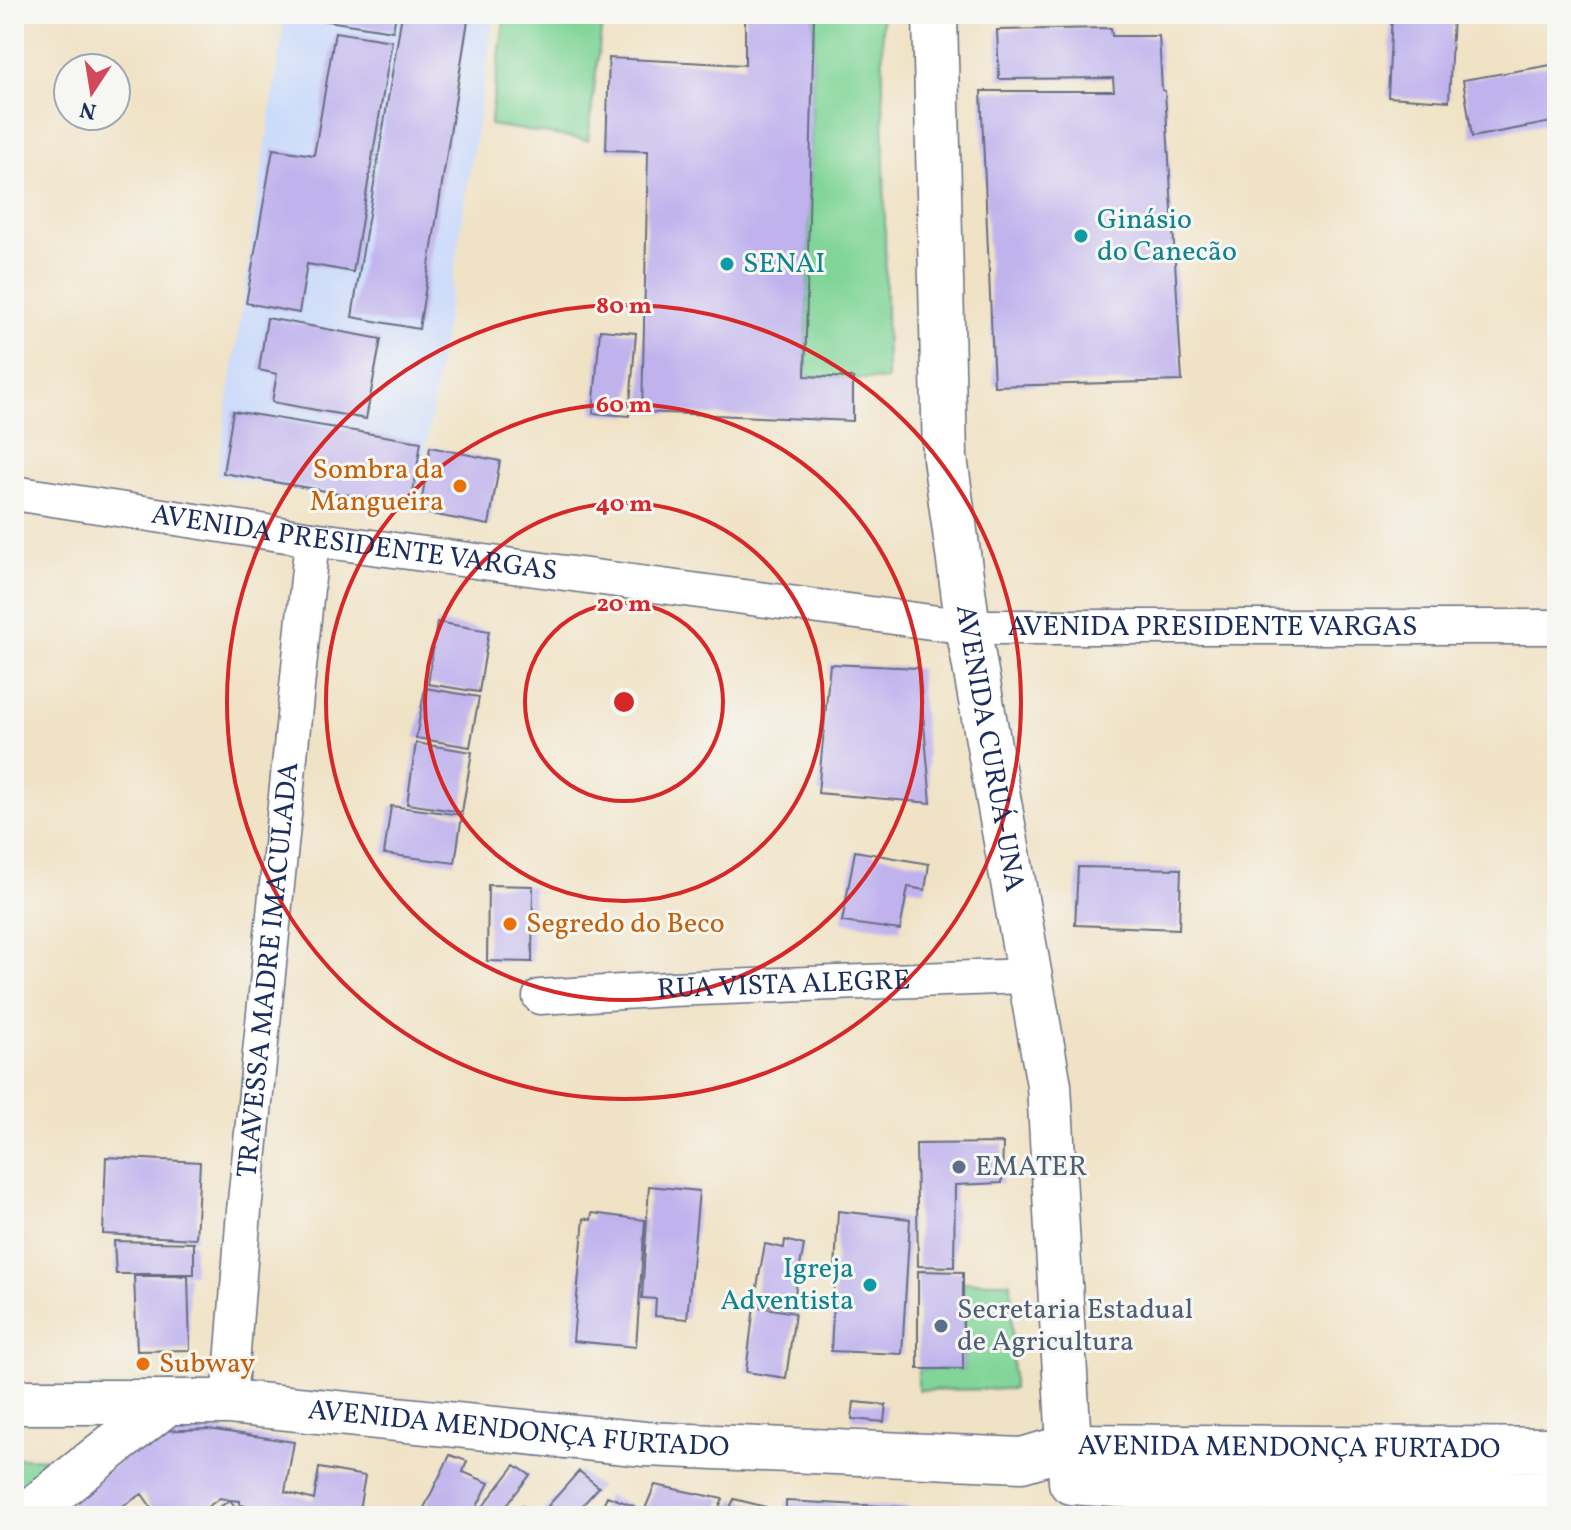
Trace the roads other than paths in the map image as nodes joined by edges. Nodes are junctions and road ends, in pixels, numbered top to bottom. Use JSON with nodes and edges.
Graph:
{"nodes":[{"id":1,"x":935,"y":14,"type":"edge"},
{"id":2,"x":14,"y":493,"type":"edge"},
{"id":3,"x":312,"y":539,"type":"junction"},
{"id":4,"x":968,"y":627,"type":"junction"},
{"id":5,"x":1557,"y":627,"type":"edge"},
{"id":6,"x":1028,"y":976,"type":"junction"},
{"id":7,"x":540,"y":997,"type":"dead end"},
{"id":8,"x":14,"y":1402,"type":"edge"},
{"id":9,"x":168,"y":1402,"type":"junction"},
{"id":10,"x":229,"y":1402,"type":"junction"},
{"id":11,"x":1557,"y":1450,"type":"edge"},
{"id":12,"x":1070,"y":1464,"type":"junction"},
{"id":13,"x":1557,"y":1494,"type":"edge"},
{"id":14,"x":24,"y":1516,"type":"edge"}],
"edges":[{"from":1,"to":4,"type":"main road","name":"AVENIDA CURUÁ-UNA"},
{"from":2,"to":3,"type":"street","name":"AVENIDA PRESIDENTE VARGAS"},
{"from":3,"to":4,"type":"street","name":"AVENIDA PRESIDENTE VARGAS"},
{"from":3,"to":10,"type":"street","name":"TRAVESSA MADRE IMACULADA"},
{"from":4,"to":5,"type":"street","name":"AVENIDA PRESIDENTE VARGAS"},
{"from":4,"to":6,"type":"main road","name":"AVENIDA CURUÁ-UNA"},
{"from":6,"to":7,"type":"street","name":"RUA VISTA ALEGRE"},
{"from":6,"to":12,"type":"main road","name":"AVENIDA CURUÁ-UNA"},
{"from":8,"to":9,"type":"main road","name":"AVENIDA MENDONÇA FURTADO"},
{"from":9,"to":10,"type":"main road","name":"AVENIDA MENDONÇA FURTADO"},
{"from":9,"to":14,"type":"main road"},
{"from":10,"to":12,"type":"main road","name":"AVENIDA MENDONÇA FURTADO"},
{"from":11,"to":12,"type":"main road","name":"AVENIDA MENDONÇA FURTADO"},
{"from":12,"to":13,"type":"main road","name":"AVENIDA MENDONÇA FURTADO"}]}
